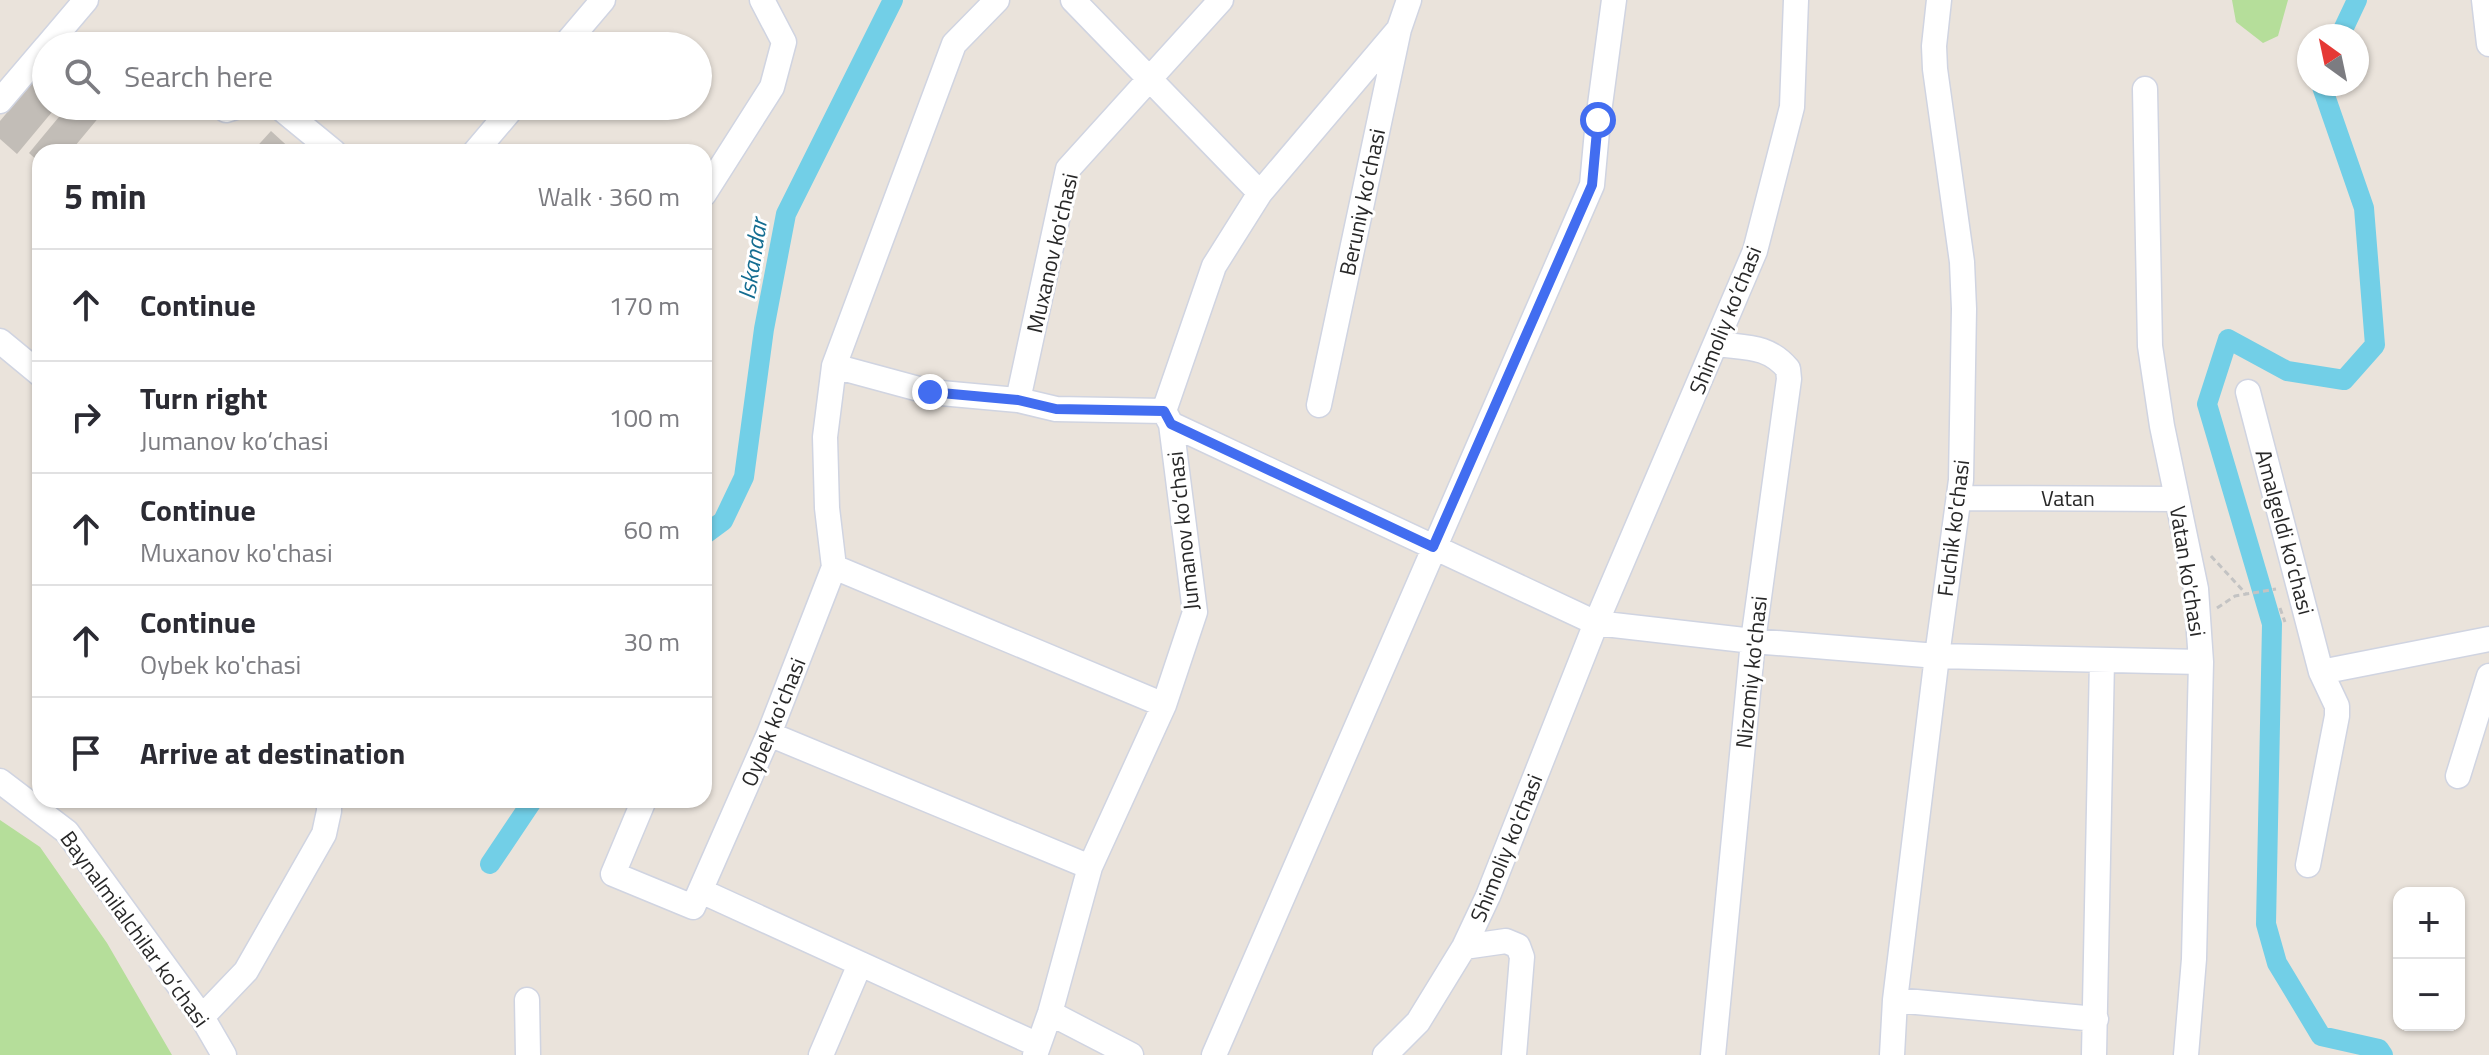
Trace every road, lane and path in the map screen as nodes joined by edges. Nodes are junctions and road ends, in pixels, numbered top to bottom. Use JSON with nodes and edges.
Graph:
{"nodes":[{"id":1,"x":86,"y":0,"type":"edge"},
{"id":2,"x":603,"y":0,"type":"edge"},
{"id":3,"x":762,"y":0,"type":"edge"},
{"id":4,"x":997,"y":0,"type":"edge"},
{"id":5,"x":1073,"y":0,"type":"edge"},
{"id":6,"x":1221,"y":0,"type":"edge"},
{"id":7,"x":1409,"y":0,"type":"edge"},
{"id":8,"x":1614,"y":0,"type":"edge"},
{"id":9,"x":1796,"y":0,"type":"edge"},
{"id":10,"x":1939,"y":0,"type":"edge"},
{"id":11,"x":2484,"y":0,"type":"edge"},
{"id":12,"x":1399,"y":29,"type":"junction"},
{"id":13,"x":59,"y":32,"type":"edge"},
{"id":14,"x":576,"y":32,"type":"edge"},
{"id":15,"x":2489,"y":44,"type":"edge"},
{"id":16,"x":32,"y":63,"type":"edge"},
{"id":17,"x":1151,"y":78,"type":"junction"},
{"id":18,"x":2145,"y":89,"type":"dead end"},
{"id":19,"x":0,"y":101,"type":"edge"},
{"id":20,"x":295,"y":120,"type":"edge"},
{"id":21,"x":502,"y":120,"type":"edge"},
{"id":22,"x":324,"y":144,"type":"edge"},
{"id":23,"x":482,"y":144,"type":"edge"},
{"id":24,"x":712,"y":181,"type":"edge"},
{"id":25,"x":1260,"y":193,"type":"junction"},
{"id":26,"x":0,"y":341,"type":"edge"},
{"id":27,"x":1717,"y":344,"type":"junction"},
{"id":28,"x":834,"y":366,"type":"junction"},
{"id":29,"x":32,"y":367,"type":"edge"},
{"id":30,"x":2248,"y":392,"type":"dead end"},
{"id":31,"x":1018,"y":400,"type":"junction"},
{"id":32,"x":1319,"y":405,"type":"dead end"},
{"id":33,"x":1168,"y":417,"type":"junction"},
{"id":34,"x":1959,"y":498,"type":"junction"},
{"id":35,"x":2177,"y":499,"type":"junction"},
{"id":36,"x":1433,"y":547,"type":"junction"},
{"id":37,"x":834,"y":567,"type":"junction"},
{"id":38,"x":2276,"y":587,"type":"dead end"},
{"id":39,"x":1596,"y":623,"type":"junction"},
{"id":40,"x":2199,"y":629,"type":"junction"},
{"id":41,"x":2489,"y":639,"type":"edge"},
{"id":42,"x":1753,"y":641,"type":"junction"},
{"id":43,"x":1937,"y":656,"type":"junction"},
{"id":44,"x":2102,"y":660,"type":"junction"},
{"id":45,"x":2201,"y":662,"type":"junction"},
{"id":46,"x":2321,"y":672,"type":"junction"},
{"id":47,"x":2489,"y":676,"type":"edge"},
{"id":48,"x":1164,"y":705,"type":"junction"},
{"id":49,"x":769,"y":734,"type":"junction"},
{"id":50,"x":2458,"y":776,"type":"dead end"},
{"id":51,"x":0,"y":781,"type":"edge"},
{"id":52,"x":32,"y":805,"type":"edge"},
{"id":53,"x":35,"y":808,"type":"edge"},
{"id":54,"x":329,"y":808,"type":"edge"},
{"id":55,"x":641,"y":808,"type":"edge"},
{"id":56,"x":2308,"y":865,"type":"dead end"},
{"id":57,"x":1090,"y":867,"type":"junction"},
{"id":58,"x":701,"y":891,"type":"junction"},
{"id":59,"x":1464,"y":947,"type":"junction"},
{"id":60,"x":860,"y":964,"type":"junction"},
{"id":61,"x":527,"y":1000,"type":"dead end"},
{"id":62,"x":1895,"y":1000,"type":"junction"},
{"id":63,"x":1050,"y":1013,"type":"junction"},
{"id":64,"x":202,"y":1017,"type":"junction"},
{"id":65,"x":2096,"y":1019,"type":"junction"},
{"id":66,"x":1036,"y":1050,"type":"edge"},
{"id":67,"x":224,"y":1055,"type":"edge"},
{"id":68,"x":528,"y":1055,"type":"edge"},
{"id":69,"x":821,"y":1055,"type":"edge"},
{"id":70,"x":1131,"y":1055,"type":"edge"},
{"id":71,"x":1214,"y":1055,"type":"edge"},
{"id":72,"x":1385,"y":1055,"type":"edge"},
{"id":73,"x":1514,"y":1055,"type":"edge"},
{"id":74,"x":1713,"y":1055,"type":"edge"},
{"id":75,"x":1892,"y":1055,"type":"edge"},
{"id":76,"x":2094,"y":1055,"type":"edge"},
{"id":77,"x":2186,"y":1055,"type":"edge"}],
"edges":[{"from":1,"to":13,"type":"street"},
{"from":2,"to":14,"type":"street"},
{"from":3,"to":24,"type":"street"},
{"from":4,"to":28,"type":"street","name":"Oybek ko'chasi"},
{"from":5,"to":17,"type":"street"},
{"from":6,"to":17,"type":"street","name":"Muxanov ko'chasi"},
{"from":7,"to":12,"type":"street","name":"Beruniy ko‘chasi"},
{"from":8,"to":36,"type":"street"},
{"from":9,"to":27,"type":"street","name":"Shimoliy ko‘chasi"},
{"from":10,"to":34,"type":"street","name":"Fuchik ko'chasi"},
{"from":11,"to":15,"type":"street"},
{"from":12,"to":25,"type":"street","name":"Jumanov ko‘chasi"},
{"from":12,"to":32,"type":"street","name":"Beruniy ko‘chasi"},
{"from":16,"to":19,"type":"street"},
{"from":17,"to":25,"type":"street"},
{"from":17,"to":31,"type":"street","name":"Muxanov ko'chasi"},
{"from":18,"to":35,"type":"street","name":"Vatan ko'chasi"},
{"from":20,"to":22,"type":"street"},
{"from":21,"to":23,"type":"street"},
{"from":25,"to":33,"type":"street","name":"Jumanov ko‘chasi"},
{"from":26,"to":29,"type":"street"},
{"from":27,"to":39,"type":"street","name":"Shimoliy ko‘chasi"},
{"from":27,"to":42,"type":"street","name":"Nizomiy ko'chasi"},
{"from":28,"to":31,"type":"street"},
{"from":28,"to":37,"type":"street","name":"Oybek ko'chasi"},
{"from":30,"to":46,"type":"street","name":"Amalgeldi ko‘chasi"},
{"from":31,"to":33,"type":"street"},
{"from":33,"to":36,"type":"street","name":"Jumanov ko‘chasi"},
{"from":33,"to":48,"type":"street","name":"Jumanov ko‘chasi"},
{"from":34,"to":35,"type":"street","name":"Vatan"},
{"from":34,"to":43,"type":"street","name":"Fuchik ko'chasi"},
{"from":35,"to":40,"type":"street","name":"Vatan ko'chasi"},
{"from":36,"to":39,"type":"street","name":"Jumanov ko‘chasi"},
{"from":36,"to":71,"type":"street"},
{"from":37,"to":48,"type":"street"},
{"from":37,"to":49,"type":"street","name":"Oybek ko'chasi"},
{"from":38,"to":40,"type":"path"},
{"from":39,"to":42,"type":"street","name":"Jumanov ko‘chasi"},
{"from":39,"to":59,"type":"street","name":"Shimoliy ko'chasi"},
{"from":40,"to":45,"type":"street","name":"Vatan ko'chasi"},
{"from":41,"to":46,"type":"street"},
{"from":42,"to":43,"type":"street","name":"Jumanov ko‘chasi"},
{"from":42,"to":74,"type":"street","name":"Nizomiy ko'chasi"},
{"from":43,"to":44,"type":"street","name":"Jumanov ko‘chasi"},
{"from":43,"to":62,"type":"street","name":"Fuchik ko'chasi"},
{"from":44,"to":45,"type":"street","name":"Jumanov ko‘chasi"},
{"from":44,"to":65,"type":"street"},
{"from":45,"to":77,"type":"street","name":"Vatan ko'chasi"},
{"from":46,"to":56,"type":"street","name":"Amalgeldi ko‘chasi"},
{"from":47,"to":50,"type":"street"},
{"from":48,"to":57,"type":"street","name":"Jumanov ko‘chasi"},
{"from":49,"to":57,"type":"street"},
{"from":49,"to":58,"type":"street","name":"Oybek ko'chasi"},
{"from":51,"to":52,"type":"street","name":"Baynalmilalchilar ko‘chasi"},
{"from":53,"to":64,"type":"street","name":"Baynalmilalchilar ko‘chasi"},
{"from":54,"to":64,"type":"street"},
{"from":55,"to":58,"type":"street"},
{"from":57,"to":63,"type":"street","name":"Jumanov ko‘chasi"},
{"from":58,"to":60,"type":"street"},
{"from":59,"to":72,"type":"street","name":"Shimoliy ko'chasi"},
{"from":59,"to":73,"type":"street"},
{"from":60,"to":66,"type":"street"},
{"from":60,"to":69,"type":"street"},
{"from":61,"to":68,"type":"street"},
{"from":62,"to":65,"type":"street"},
{"from":62,"to":75,"type":"street","name":"Fuchik ko'chasi"},
{"from":63,"to":66,"type":"street","name":"Jumanov ko‘chasi"},
{"from":63,"to":70,"type":"street"},
{"from":64,"to":67,"type":"street","name":"Baynalmilalchilar ko‘chasi"},
{"from":65,"to":76,"type":"street"}]}
